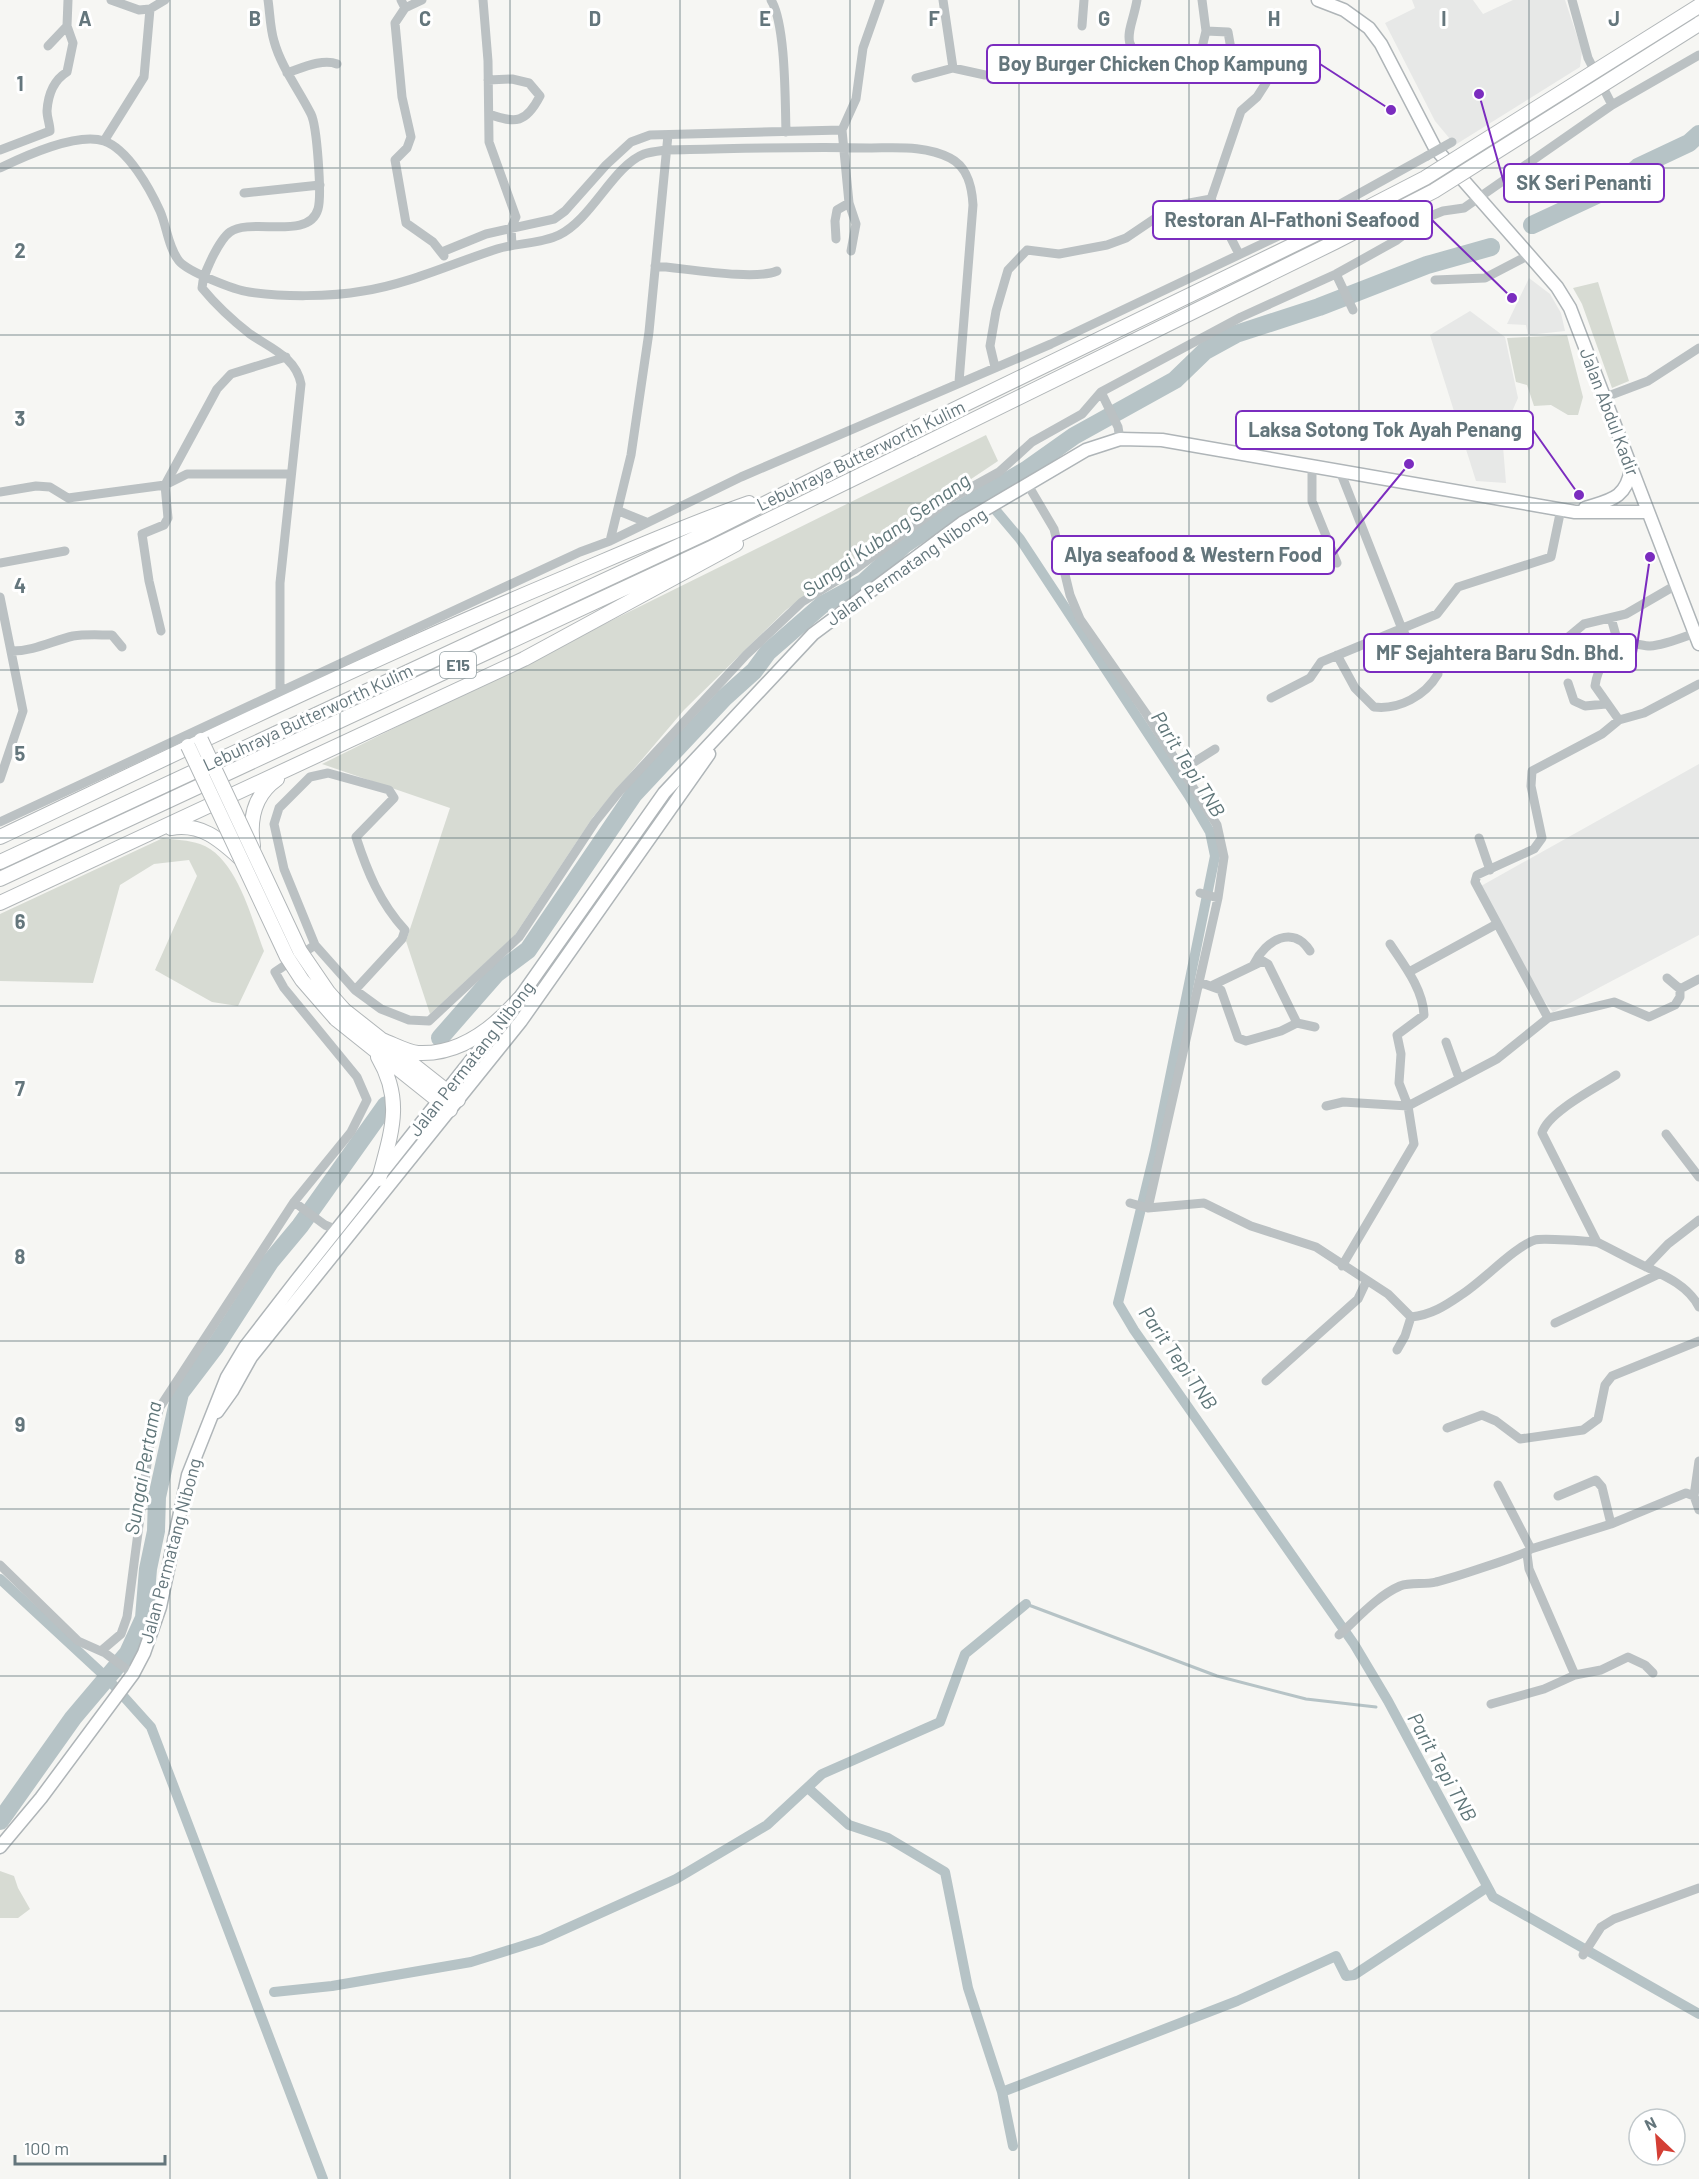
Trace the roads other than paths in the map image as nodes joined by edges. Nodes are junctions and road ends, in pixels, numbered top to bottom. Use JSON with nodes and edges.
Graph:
{"nodes":[{"id":1,"x":68,"y":0,"type":"edge"},
{"id":2,"x":111,"y":0,"type":"edge"},
{"id":3,"x":165,"y":0,"type":"edge"},
{"id":4,"x":268,"y":0,"type":"edge"},
{"id":5,"x":422,"y":0,"type":"edge"},
{"id":6,"x":483,"y":0,"type":"edge"},
{"id":7,"x":771,"y":0,"type":"edge"},
{"id":8,"x":880,"y":0,"type":"edge"},
{"id":9,"x":943,"y":0,"type":"edge"},
{"id":10,"x":1084,"y":0,"type":"edge"},
{"id":11,"x":1137,"y":0,"type":"edge"},
{"id":12,"x":1202,"y":0,"type":"edge"},
{"id":13,"x":1318,"y":0,"type":"edge"},
{"id":14,"x":1332,"y":0,"type":"edge"},
{"id":15,"x":1572,"y":0,"type":"edge"},
{"id":16,"x":403,"y":4,"type":"edge"},
{"id":17,"x":1699,"y":6,"type":"edge"},
{"id":18,"x":150,"y":9,"type":"junction"},
{"id":19,"x":1344,"y":10,"type":"junction"},
{"id":20,"x":1699,"y":24,"type":"edge"},
{"id":21,"x":67,"y":26,"type":"junction"},
{"id":22,"x":1082,"y":26,"type":"dead end"},
{"id":23,"x":1206,"y":31,"type":"junction"},
{"id":24,"x":48,"y":46,"type":"dead end"},
{"id":25,"x":1200,"y":56,"type":"dead end"},
{"id":26,"x":1699,"y":56,"type":"edge"},
{"id":27,"x":337,"y":64,"type":"dead end"},
{"id":28,"x":1148,"y":67,"type":"dead end"},
{"id":29,"x":953,"y":68,"type":"junction"},
{"id":30,"x":288,"y":73,"type":"junction"},
{"id":31,"x":985,"y":75,"type":"dead end"},
{"id":32,"x":916,"y":78,"type":"dead end"},
{"id":33,"x":488,"y":80,"type":"junction"},
{"id":34,"x":1612,"y":105,"type":"junction"},
{"id":35,"x":489,"y":114,"type":"junction"},
{"id":36,"x":842,"y":130,"type":"junction"},
{"id":37,"x":786,"y":132,"type":"junction"},
{"id":38,"x":668,"y":135,"type":"junction"},
{"id":39,"x":104,"y":141,"type":"junction"},
{"id":40,"x":1452,"y":142,"type":"dead end"},
{"id":41,"x":842,"y":147,"type":"junction"},
{"id":42,"x":0,"y":150,"type":"edge"},
{"id":43,"x":666,"y":150,"type":"junction"},
{"id":44,"x":0,"y":168,"type":"edge"},
{"id":45,"x":320,"y":185,"type":"junction"},
{"id":46,"x":244,"y":193,"type":"dead end"},
{"id":47,"x":1211,"y":199,"type":"junction"},
{"id":48,"x":1480,"y":202,"type":"junction"},
{"id":49,"x":849,"y":204,"type":"junction"},
{"id":50,"x":511,"y":228,"type":"junction"},
{"id":51,"x":836,"y":239,"type":"dead end"},
{"id":52,"x":512,"y":245,"type":"junction"},
{"id":53,"x":851,"y":251,"type":"dead end"},
{"id":54,"x":442,"y":252,"type":"junction"},
{"id":55,"x":1527,"y":252,"type":"junction"},
{"id":56,"x":1239,"y":254,"type":"junction"},
{"id":57,"x":446,"y":266,"type":"junction"},
{"id":58,"x":655,"y":266,"type":"junction"},
{"id":59,"x":777,"y":271,"type":"dead end"},
{"id":60,"x":204,"y":274,"type":"junction"},
{"id":61,"x":1336,"y":274,"type":"junction"},
{"id":62,"x":1435,"y":280,"type":"dead end"},
{"id":63,"x":1352,"y":308,"type":"dead end"},
{"id":64,"x":1699,"y":348,"type":"edge"},
{"id":65,"x":286,"y":357,"type":"junction"},
{"id":66,"x":995,"y":367,"type":"junction"},
{"id":67,"x":959,"y":382,"type":"junction"},
{"id":68,"x":1103,"y":395,"type":"junction"},
{"id":69,"x":1603,"y":398,"type":"junction"},
{"id":70,"x":1119,"y":433,"type":"junction"},
{"id":71,"x":1312,"y":466,"type":"junction"},
{"id":72,"x":1631,"y":469,"type":"junction"},
{"id":73,"x":1340,"y":471,"type":"junction"},
{"id":74,"x":290,"y":474,"type":"junction"},
{"id":75,"x":165,"y":485,"type":"junction"},
{"id":76,"x":1029,"y":485,"type":"junction"},
{"id":77,"x":791,"y":489,"type":"junction"},
{"id":78,"x":0,"y":492,"type":"edge"},
{"id":79,"x":799,"y":506,"type":"junction"},
{"id":80,"x":1560,"y":509,"type":"junction"},
{"id":81,"x":619,"y":511,"type":"junction"},
{"id":82,"x":1575,"y":512,"type":"junction"},
{"id":83,"x":1647,"y":512,"type":"junction"},
{"id":84,"x":646,"y":522,"type":"junction"},
{"id":85,"x":610,"y":541,"type":"junction"},
{"id":86,"x":65,"y":551,"type":"dead end"},
{"id":87,"x":0,"y":563,"type":"edge"},
{"id":88,"x":1337,"y":564,"type":"dead end"},
{"id":89,"x":1676,"y":585,"type":"junction"},
{"id":90,"x":0,"y":597,"type":"edge"},
{"id":91,"x":1611,"y":618,"type":"junction"},
{"id":92,"x":1402,"y":629,"type":"junction"},
{"id":93,"x":161,"y":632,"type":"dead end"},
{"id":94,"x":1697,"y":638,"type":"edge"},
{"id":95,"x":122,"y":646,"type":"dead end"},
{"id":96,"x":1620,"y":646,"type":"junction"},
{"id":97,"x":1414,"y":650,"type":"dead end"},
{"id":98,"x":12,"y":651,"type":"junction"},
{"id":99,"x":1549,"y":653,"type":"dead end"},
{"id":100,"x":1337,"y":654,"type":"junction"},
{"id":101,"x":1438,"y":674,"type":"dead end"},
{"id":102,"x":1568,"y":683,"type":"dead end"},
{"id":103,"x":1699,"y":684,"type":"edge"},
{"id":104,"x":280,"y":691,"type":"junction"},
{"id":105,"x":1271,"y":698,"type":"dead end"},
{"id":106,"x":749,"y":700,"type":"junction"},
{"id":107,"x":1606,"y":705,"type":"junction"},
{"id":108,"x":1618,"y":720,"type":"junction"},
{"id":109,"x":194,"y":743,"type":"junction"},
{"id":110,"x":1215,"y":749,"type":"dead end"},
{"id":111,"x":307,"y":760,"type":"junction"},
{"id":112,"x":1183,"y":770,"type":"junction"},
{"id":113,"x":0,"y":779,"type":"edge"},
{"id":114,"x":222,"y":800,"type":"junction"},
{"id":115,"x":0,"y":822,"type":"edge"},
{"id":116,"x":159,"y":830,"type":"junction"},
{"id":117,"x":0,"y":837,"type":"edge"},
{"id":118,"x":1479,"y":838,"type":"dead end"},
{"id":119,"x":248,"y":856,"type":"junction"},
{"id":120,"x":0,"y":862,"type":"edge"},
{"id":121,"x":1490,"y":870,"type":"junction"},
{"id":122,"x":0,"y":879,"type":"edge"},
{"id":123,"x":1201,"y":894,"type":"dead end"},
{"id":124,"x":1217,"y":897,"type":"junction"},
{"id":125,"x":0,"y":903,"type":"edge"},
{"id":126,"x":1495,"y":925,"type":"junction"},
{"id":127,"x":1390,"y":944,"type":"dead end"},
{"id":128,"x":315,"y":945,"type":"junction"},
{"id":129,"x":1310,"y":951,"type":"dead end"},
{"id":130,"x":1254,"y":964,"type":"junction"},
{"id":131,"x":1409,"y":972,"type":"junction"},
{"id":132,"x":1667,"y":978,"type":"dead end"},
{"id":133,"x":1699,"y":979,"type":"edge"},
{"id":134,"x":1199,"y":982,"type":"junction"},
{"id":135,"x":1213,"y":985,"type":"junction"},
{"id":136,"x":1680,"y":988,"type":"junction"},
{"id":137,"x":355,"y":990,"type":"junction"},
{"id":138,"x":519,"y":999,"type":"junction"},
{"id":139,"x":1548,"y":1018,"type":"junction"},
{"id":140,"x":1297,"y":1023,"type":"junction"},
{"id":141,"x":1315,"y":1027,"type":"dead end"},
{"id":142,"x":1446,"y":1042,"type":"dead end"},
{"id":143,"x":378,"y":1045,"type":"junction"},
{"id":144,"x":1616,"y":1075,"type":"dead end"},
{"id":145,"x":1459,"y":1078,"type":"junction"},
{"id":146,"x":449,"y":1101,"type":"junction"},
{"id":147,"x":1326,"y":1106,"type":"dead end"},
{"id":148,"x":1408,"y":1106,"type":"junction"},
{"id":149,"x":1666,"y":1134,"type":"dead end"},
{"id":150,"x":1699,"y":1177,"type":"edge"},
{"id":151,"x":379,"y":1179,"type":"junction"},
{"id":152,"x":294,"y":1202,"type":"junction"},
{"id":153,"x":1132,"y":1204,"type":"dead end"},
{"id":154,"x":1146,"y":1207,"type":"junction"},
{"id":155,"x":1699,"y":1220,"type":"edge"},
{"id":156,"x":337,"y":1230,"type":"junction"},
{"id":157,"x":1597,"y":1242,"type":"junction"},
{"id":158,"x":1342,"y":1266,"type":"junction"},
{"id":159,"x":1646,"y":1267,"type":"junction"},
{"id":160,"x":1659,"y":1274,"type":"junction"},
{"id":161,"x":1366,"y":1282,"type":"junction"},
{"id":162,"x":1699,"y":1306,"type":"edge"},
{"id":163,"x":1411,"y":1317,"type":"junction"},
{"id":164,"x":1556,"y":1323,"type":"dead end"},
{"id":165,"x":1699,"y":1341,"type":"edge"},
{"id":166,"x":1397,"y":1350,"type":"dead end"},
{"id":167,"x":1266,"y":1381,"type":"dead end"},
{"id":168,"x":206,"y":1425,"type":"junction"},
{"id":169,"x":1448,"y":1428,"type":"dead end"},
{"id":170,"x":1699,"y":1461,"type":"edge"},
{"id":171,"x":1498,"y":1485,"type":"dead end"},
{"id":172,"x":1558,"y":1496,"type":"dead end"},
{"id":173,"x":1694,"y":1496,"type":"junction"},
{"id":174,"x":1699,"y":1510,"type":"edge"},
{"id":175,"x":1611,"y":1524,"type":"junction"},
{"id":176,"x":1529,"y":1552,"type":"junction"},
{"id":177,"x":0,"y":1565,"type":"edge"},
{"id":178,"x":1340,"y":1634,"type":"dead end"},
{"id":179,"x":103,"y":1652,"type":"junction"},
{"id":180,"x":1653,"y":1673,"type":"dead end"},
{"id":181,"x":1575,"y":1674,"type":"junction"},
{"id":182,"x":129,"y":1678,"type":"junction"},
{"id":183,"x":1491,"y":1704,"type":"dead end"},
{"id":184,"x":0,"y":1847,"type":"edge"},
{"id":185,"x":1699,"y":1888,"type":"edge"},
{"id":186,"x":1583,"y":1953,"type":"dead end"}],
"edges":[{"from":1,"to":21,"type":"street"},
{"from":2,"to":18,"type":"street"},
{"from":3,"to":18,"type":"street"},
{"from":4,"to":30,"type":"street"},
{"from":5,"to":16,"type":"street"},
{"from":6,"to":33,"type":"street"},
{"from":7,"to":37,"type":"street"},
{"from":8,"to":36,"type":"street"},
{"from":9,"to":29,"type":"street"},
{"from":10,"to":22,"type":"street"},
{"from":11,"to":28,"type":"street"},
{"from":12,"to":23,"type":"street"},
{"from":13,"to":19,"type":"main road"},
{"from":14,"to":19,"type":"main road"},
{"from":15,"to":34,"type":"street"},
{"from":16,"to":54,"type":"street"},
{"from":17,"to":77,"type":"highway","name":"Lebuhraya Butterworth Kulim","number":"E15","bridge":true},
{"from":18,"to":39,"type":"street"},
{"from":19,"to":48,"type":"main road","name":"Jalan Abdul Kadir"},
{"from":20,"to":79,"type":"highway","name":"Lebuhraya Butterworth Kulim","number":"E15","bridge":true},
{"from":21,"to":24,"type":"street"},
{"from":21,"to":42,"type":"street"},
{"from":23,"to":25,"type":"street"},
{"from":23,"to":47,"type":"street"},
{"from":26,"to":34,"type":"street"},
{"from":27,"to":30,"type":"street"},
{"from":29,"to":31,"type":"street"},
{"from":29,"to":32,"type":"street"},
{"from":30,"to":45,"type":"street"},
{"from":33,"to":35,"type":"street"},
{"from":33,"to":35,"type":"street"},
{"from":34,"to":48,"type":"street"},
{"from":35,"to":50,"type":"street"},
{"from":36,"to":37,"type":"street"},
{"from":36,"to":41,"type":"street"},
{"from":37,"to":38,"type":"street"},
{"from":38,"to":43,"type":"street"},
{"from":38,"to":50,"type":"street"},
{"from":39,"to":44,"type":"street"},
{"from":39,"to":60,"type":"street"},
{"from":40,"to":56,"type":"street","bridge":true},
{"from":41,"to":43,"type":"street"},
{"from":41,"to":49,"type":"street"},
{"from":41,"to":67,"type":"street"},
{"from":43,"to":52,"type":"street"},
{"from":43,"to":58,"type":"street"},
{"from":45,"to":46,"type":"street"},
{"from":45,"to":60,"type":"street"},
{"from":47,"to":56,"type":"street"},
{"from":47,"to":66,"type":"street"},
{"from":48,"to":55,"type":"main road","name":"Jalan Abdul Kadir"},
{"from":48,"to":61,"type":"street"},
{"from":49,"to":51,"type":"street"},
{"from":49,"to":53,"type":"street"},
{"from":50,"to":52,"type":"street"},
{"from":50,"to":54,"type":"street"},
{"from":52,"to":57,"type":"street"},
{"from":54,"to":57,"type":"street"},
{"from":55,"to":62,"type":"street"},
{"from":55,"to":69,"type":"main road","name":"Jalan Abdul Kadir"},
{"from":56,"to":66,"type":"street"},
{"from":57,"to":60,"type":"street"},
{"from":58,"to":59,"type":"street"},
{"from":58,"to":81,"type":"street"},
{"from":60,"to":65,"type":"street"},
{"from":61,"to":63,"type":"street"},
{"from":61,"to":68,"type":"street"},
{"from":64,"to":69,"type":"street"},
{"from":65,"to":74,"type":"street"},
{"from":65,"to":75,"type":"street"},
{"from":66,"to":67,"type":"street"},
{"from":67,"to":84,"type":"street"},
{"from":68,"to":70,"type":"street"},
{"from":68,"to":137,"type":"street"},
{"from":69,"to":72,"type":"main road","name":"Jalan Abdul Kadir"},
{"from":70,"to":71,"type":"main road","name":"Jalan Permatang Nibong"},
{"from":70,"to":76,"type":"main road","name":"Jalan Permatang Nibong"},
{"from":71,"to":73,"type":"main road","name":"Jalan Permatang Nibong"},
{"from":71,"to":88,"type":"street"},
{"from":72,"to":82,"type":"main road"},
{"from":72,"to":83,"type":"main road","name":"Jalan Abdul Kadir"},
{"from":73,"to":80,"type":"main road","name":"Jalan Permatang Nibong"},
{"from":73,"to":92,"type":"street"},
{"from":74,"to":75,"type":"street"},
{"from":74,"to":104,"type":"street"},
{"from":75,"to":78,"type":"street"},
{"from":75,"to":93,"type":"street"},
{"from":76,"to":106,"type":"main road","name":"Jalan Permatang Nibong"},
{"from":76,"to":112,"type":"street"},
{"from":77,"to":109,"type":"highway"},
{"from":77,"to":120,"type":"highway","name":"Lebuhraya Butterworth Kulim","number":"E15"},
{"from":79,"to":111,"type":"highway"},
{"from":79,"to":122,"type":"highway","name":"Lebuhraya Butterworth Kulim","number":"E15"},
{"from":80,"to":82,"type":"main road","name":"Jalan Permatang Nibong"},
{"from":80,"to":92,"type":"street"},
{"from":81,"to":84,"type":"street"},
{"from":81,"to":85,"type":"street"},
{"from":82,"to":83,"type":"main road","name":"Jalan Permatang Nibong"},
{"from":83,"to":89,"type":"main road","name":"Jalan Abdul Kadir"},
{"from":84,"to":85,"type":"street"},
{"from":85,"to":104,"type":"street"},
{"from":86,"to":87,"type":"street"},
{"from":89,"to":91,"type":"street"},
{"from":89,"to":94,"type":"main road","name":"Jalan Abdul Kadir"},
{"from":90,"to":98,"type":"street"},
{"from":91,"to":96,"type":"street"},
{"from":91,"to":99,"type":"street"},
{"from":92,"to":97,"type":"street"},
{"from":92,"to":100,"type":"street"},
{"from":94,"to":96,"type":"street"},
{"from":95,"to":98,"type":"street"},
{"from":96,"to":107,"type":"street"},
{"from":98,"to":113,"type":"street"},
{"from":100,"to":101,"type":"street"},
{"from":100,"to":105,"type":"street"},
{"from":102,"to":107,"type":"street"},
{"from":103,"to":108,"type":"street"},
{"from":104,"to":115,"type":"street"},
{"from":106,"to":138,"type":"main road","name":"Jalan Permatang Nibong"},
{"from":106,"to":146,"type":"main road","name":"Jalan Permatang Nibong"},
{"from":107,"to":108,"type":"street"},
{"from":108,"to":121,"type":"street"},
{"from":109,"to":114,"type":"highway","bridge":true},
{"from":109,"to":117,"type":"highway"},
{"from":110,"to":112,"type":"street"},
{"from":111,"to":114,"type":"highway"},
{"from":111,"to":119,"type":"highway","bridge":true},
{"from":112,"to":124,"type":"street"},
{"from":114,"to":116,"type":"highway"},
{"from":114,"to":119,"type":"highway","bridge":true},
{"from":116,"to":119,"type":"highway"},
{"from":116,"to":125,"type":"highway"},
{"from":118,"to":121,"type":"street"},
{"from":119,"to":143,"type":"highway","bridge":true},
{"from":121,"to":126,"type":"street"},
{"from":123,"to":124,"type":"street"},
{"from":124,"to":134,"type":"street"},
{"from":126,"to":131,"type":"street"},
{"from":126,"to":139,"type":"street"},
{"from":127,"to":131,"type":"street"},
{"from":128,"to":137,"type":"street"},
{"from":128,"to":137,"type":"street"},
{"from":128,"to":152,"type":"street"},
{"from":129,"to":130,"type":"street"},
{"from":130,"to":135,"type":"street"},
{"from":130,"to":140,"type":"street"},
{"from":131,"to":148,"type":"street"},
{"from":132,"to":136,"type":"street"},
{"from":133,"to":136,"type":"street"},
{"from":134,"to":135,"type":"street"},
{"from":134,"to":154,"type":"street"},
{"from":135,"to":140,"type":"street"},
{"from":136,"to":139,"type":"street"},
{"from":138,"to":143,"type":"highway"},
{"from":138,"to":146,"type":"main road","name":"Jalan Permatang Nibong"},
{"from":139,"to":145,"type":"street"},
{"from":140,"to":141,"type":"street"},
{"from":142,"to":145,"type":"street"},
{"from":143,"to":146,"type":"highway"},
{"from":143,"to":151,"type":"highway"},
{"from":144,"to":157,"type":"street"},
{"from":145,"to":148,"type":"street"},
{"from":146,"to":151,"type":"main road","name":"Jalan Permatang Nibong"},
{"from":146,"to":168,"type":"main road","name":"Jalan Permatang Nibong"},
{"from":147,"to":148,"type":"street"},
{"from":148,"to":158,"type":"street"},
{"from":149,"to":150,"type":"street"},
{"from":151,"to":156,"type":"main road","name":"Jalan Permatang Nibong"},
{"from":152,"to":156,"type":"street"},
{"from":152,"to":179,"type":"street"},
{"from":153,"to":154,"type":"street"},
{"from":154,"to":158,"type":"street"},
{"from":155,"to":159,"type":"street"},
{"from":156,"to":168,"type":"main road","name":"Jalan Permatang Nibong"},
{"from":157,"to":159,"type":"street"},
{"from":157,"to":163,"type":"street"},
{"from":158,"to":161,"type":"street"},
{"from":159,"to":160,"type":"street"},
{"from":160,"to":162,"type":"street"},
{"from":160,"to":164,"type":"street"},
{"from":161,"to":163,"type":"street"},
{"from":161,"to":167,"type":"street"},
{"from":163,"to":166,"type":"street"},
{"from":165,"to":169,"type":"street"},
{"from":168,"to":182,"type":"main road","name":"Jalan Permatang Nibong"},
{"from":170,"to":173,"type":"street"},
{"from":171,"to":176,"type":"street"},
{"from":172,"to":175,"type":"street"},
{"from":173,"to":174,"type":"street"},
{"from":173,"to":175,"type":"street"},
{"from":175,"to":176,"type":"street"},
{"from":176,"to":178,"type":"street"},
{"from":176,"to":181,"type":"street"},
{"from":177,"to":179,"type":"street"},
{"from":179,"to":182,"type":"street"},
{"from":180,"to":181,"type":"street"},
{"from":181,"to":183,"type":"street"},
{"from":182,"to":184,"type":"main road","name":"Jalan Permatang Nibong"},
{"from":185,"to":186,"type":"street"}]}
